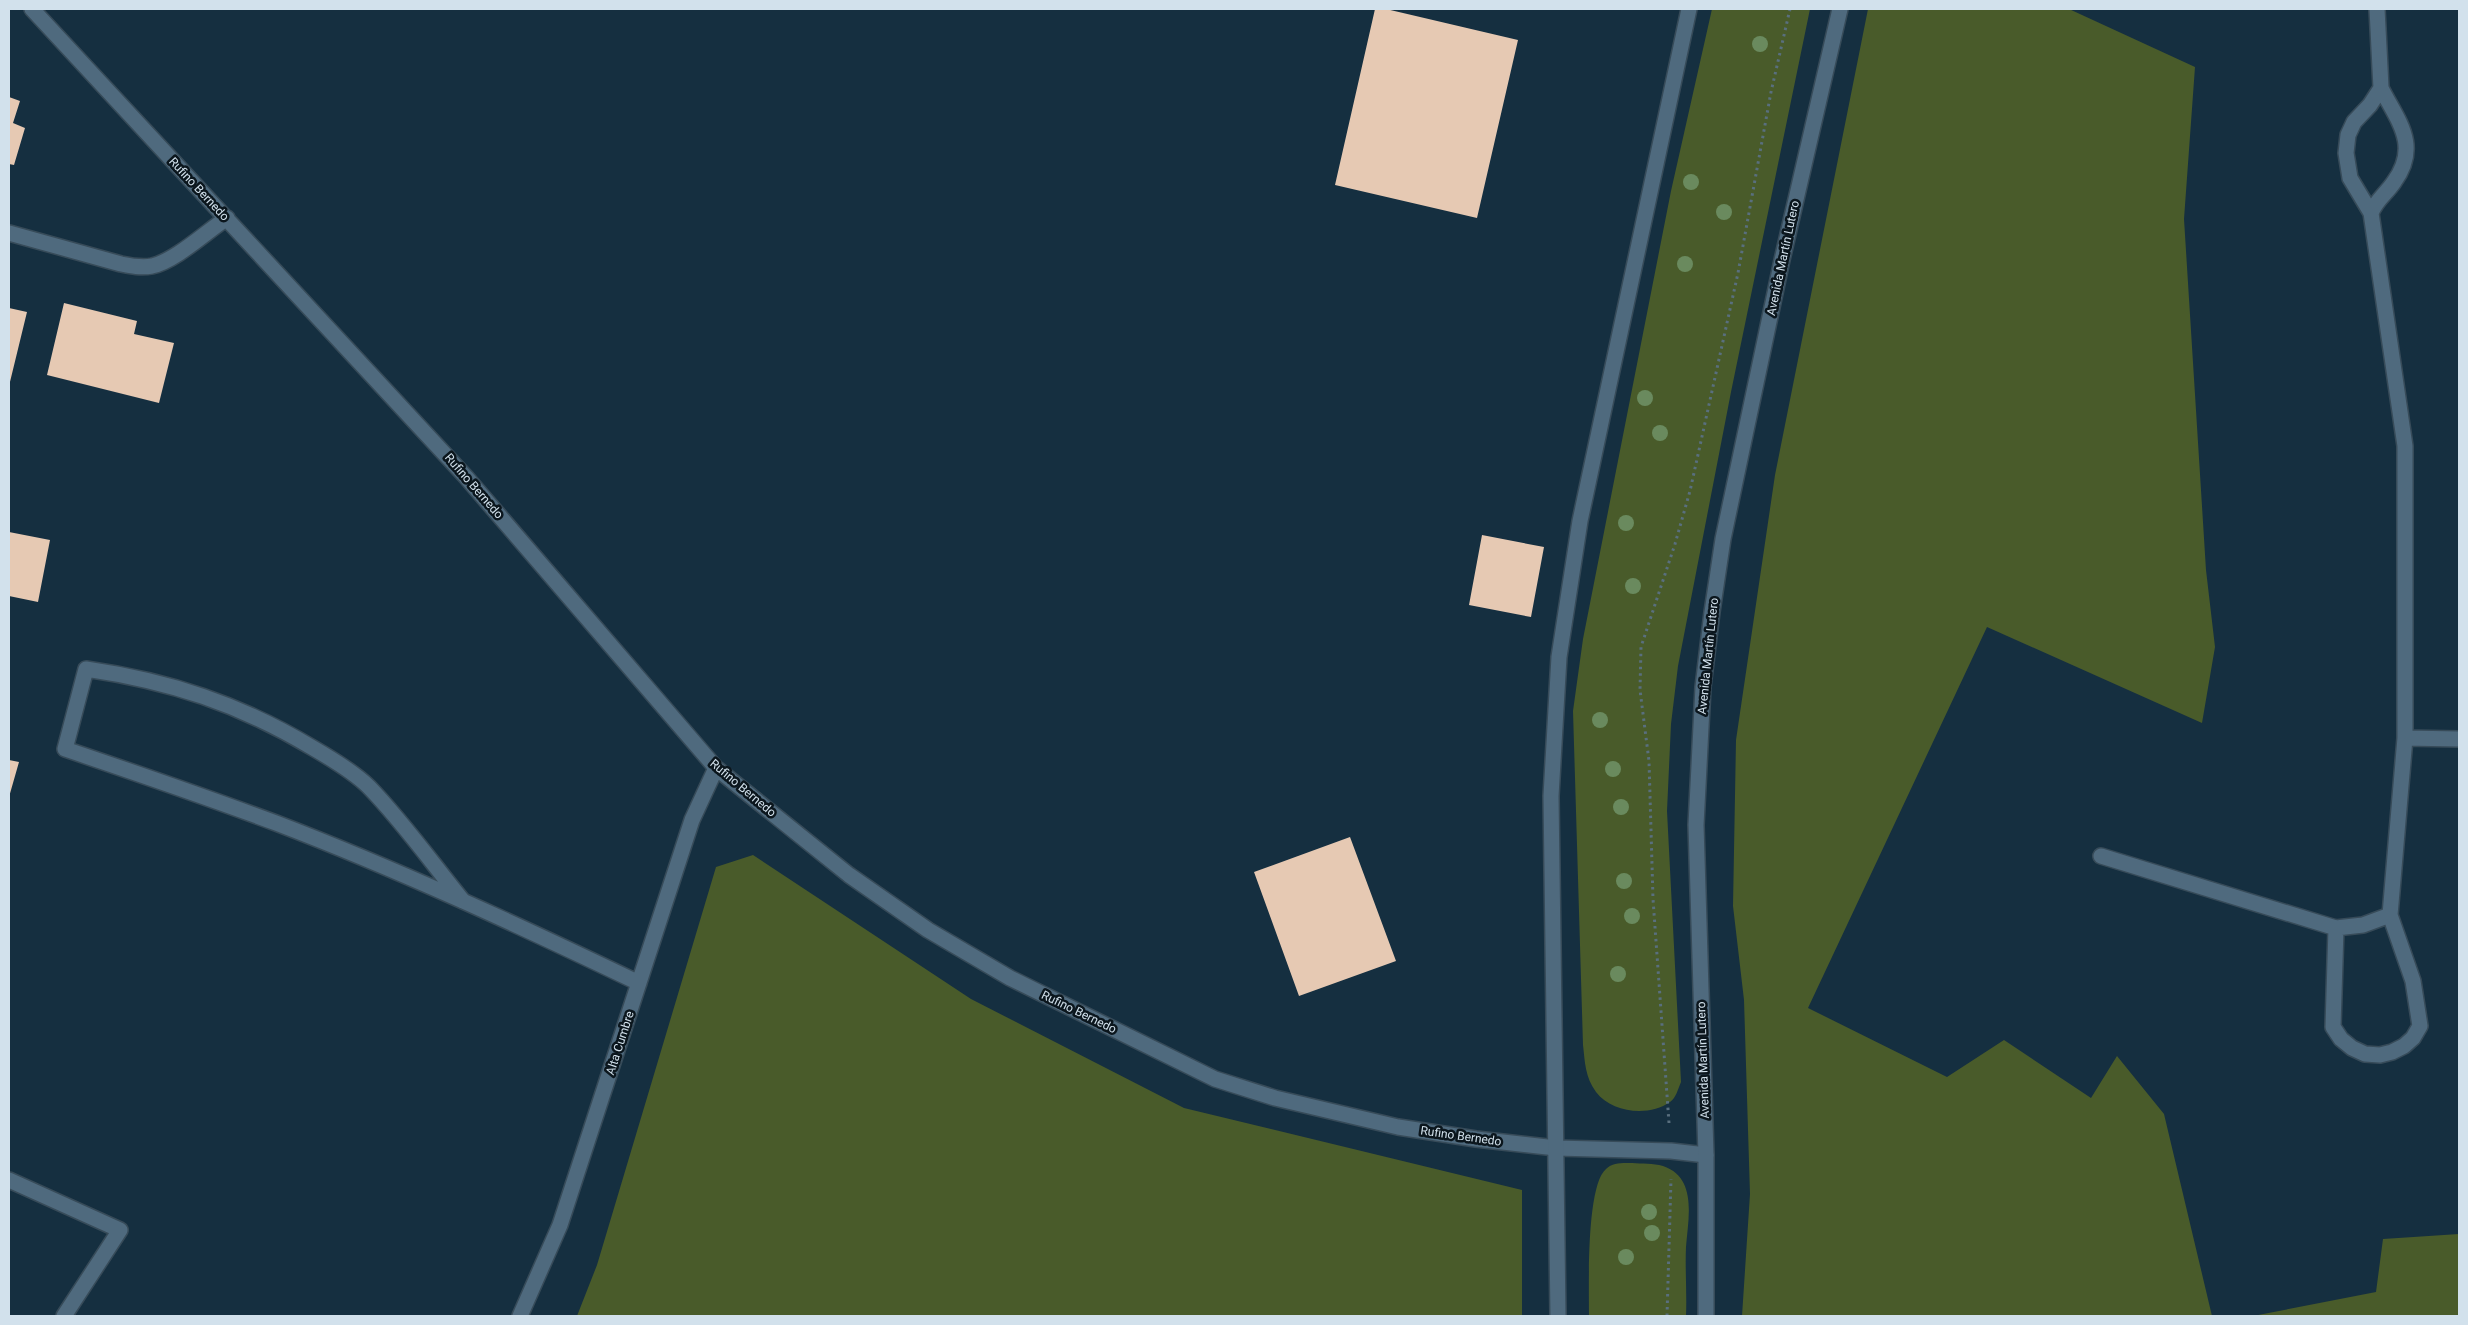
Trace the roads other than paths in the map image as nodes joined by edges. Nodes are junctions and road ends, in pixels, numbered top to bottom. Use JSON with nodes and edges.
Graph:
{"nodes":[{"id":1,"x":32,"y":9,"type":"edge"},
{"id":2,"x":1689,"y":9,"type":"edge"},
{"id":3,"x":1840,"y":9,"type":"edge"},
{"id":4,"x":2378,"y":9,"type":"edge"},
{"id":5,"x":2381,"y":88,"type":"junction"},
{"id":6,"x":2371,"y":213,"type":"junction"},
{"id":7,"x":226,"y":218,"type":"junction"},
{"id":8,"x":9,"y":233,"type":"edge"},
{"id":9,"x":2405,"y":738,"type":"junction"},
{"id":10,"x":2459,"y":739,"type":"edge"},
{"id":11,"x":716,"y":768,"type":"junction"},
{"id":12,"x":2101,"y":856,"type":"dead end"},
{"id":13,"x":464,"y":901,"type":"junction"},
{"id":14,"x":2390,"y":915,"type":"junction"},
{"id":15,"x":2336,"y":928,"type":"junction"},
{"id":16,"x":639,"y":983,"type":"junction"},
{"id":17,"x":1556,"y":1148,"type":"junction"},
{"id":18,"x":1706,"y":1155,"type":"junction"},
{"id":19,"x":9,"y":1180,"type":"edge"},
{"id":20,"x":64,"y":1316,"type":"edge"},
{"id":21,"x":520,"y":1316,"type":"edge"},
{"id":22,"x":1558,"y":1316,"type":"edge"},
{"id":23,"x":1706,"y":1316,"type":"edge"}],
"edges":[{"from":1,"to":7,"type":"street","name":"Rufino Bernedo"},
{"from":2,"to":17,"type":"street"},
{"from":3,"to":18,"type":"street","name":"Avenida Martín Lutero"},
{"from":4,"to":5,"type":"street"},
{"from":5,"to":6,"type":"street"},
{"from":5,"to":6,"type":"street"},
{"from":6,"to":9,"type":"street"},
{"from":7,"to":8,"type":"street"},
{"from":7,"to":11,"type":"street","name":"Rufino Bernedo"},
{"from":9,"to":10,"type":"street"},
{"from":9,"to":14,"type":"street"},
{"from":11,"to":16,"type":"street","name":"Alta Cumbre"},
{"from":11,"to":17,"type":"street","name":"Rufino Bernedo"},
{"from":12,"to":15,"type":"street"},
{"from":13,"to":13,"type":"street"},
{"from":13,"to":16,"type":"street"},
{"from":14,"to":15,"type":"street"},
{"from":14,"to":15,"type":"street"},
{"from":16,"to":21,"type":"street","name":"Alta Cumbre"},
{"from":17,"to":18,"type":"street","name":"Rufino Bernedo"},
{"from":17,"to":22,"type":"street"},
{"from":18,"to":23,"type":"street","name":"Avenida Martín Lutero"},
{"from":19,"to":20,"type":"street"}]}
